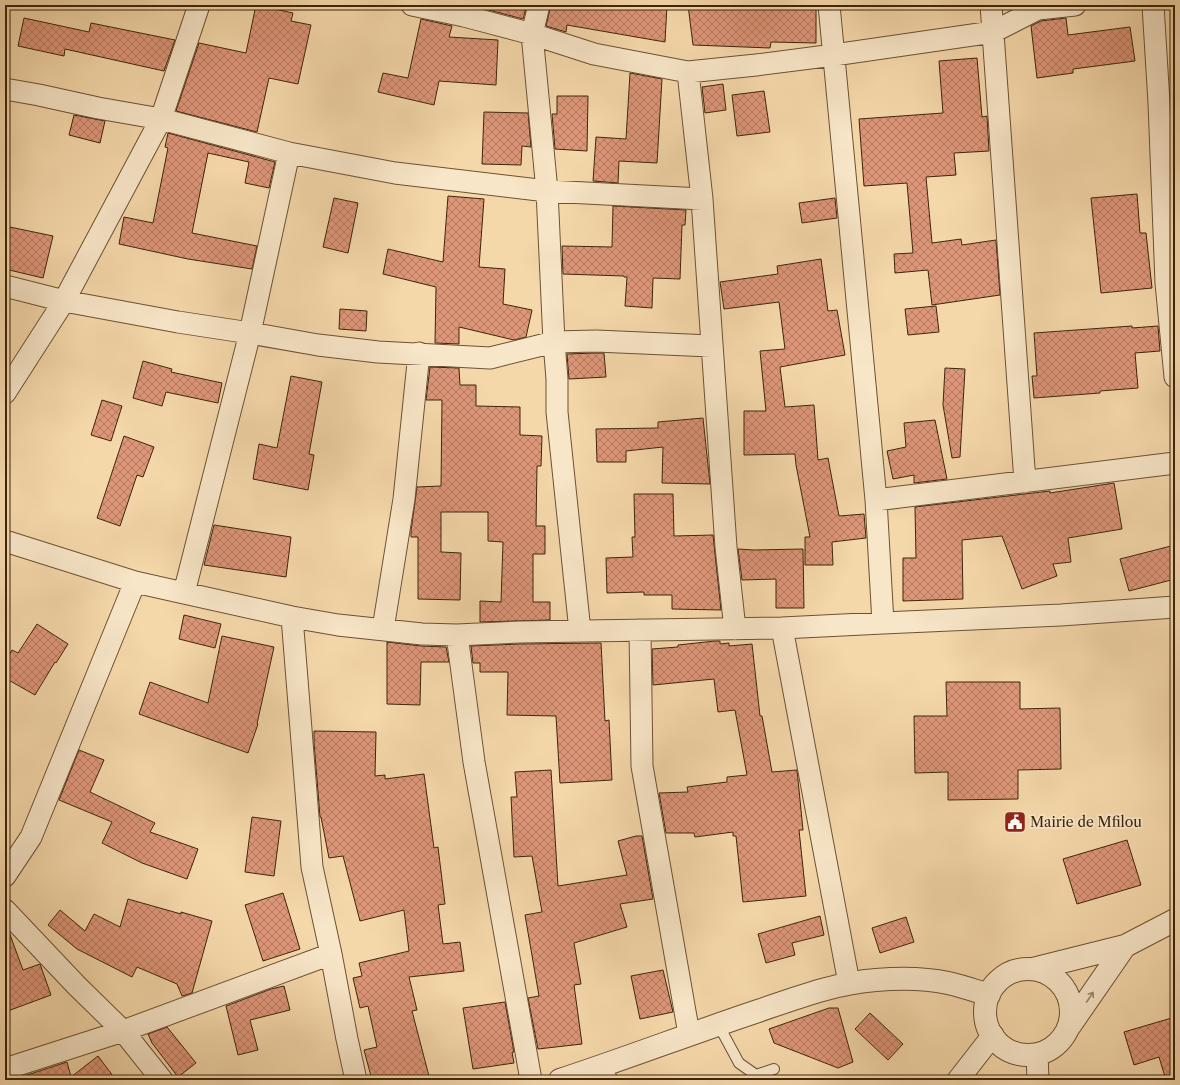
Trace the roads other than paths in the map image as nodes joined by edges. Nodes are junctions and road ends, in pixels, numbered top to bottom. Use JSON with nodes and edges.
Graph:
{"nodes":[{"id":1,"x":199,"y":5,"type":"edge"},
{"id":2,"x":412,"y":5,"type":"edge"},
{"id":3,"x":539,"y":5,"type":"edge"},
{"id":4,"x":829,"y":5,"type":"edge"},
{"id":5,"x":991,"y":5,"type":"edge"},
{"id":6,"x":1075,"y":5,"type":"edge"},
{"id":7,"x":1153,"y":5,"type":"edge"},
{"id":8,"x":993,"y":32,"type":"junction"},
{"id":9,"x":532,"y":34,"type":"junction"},
{"id":10,"x":834,"y":55,"type":"junction"},
{"id":11,"x":688,"y":72,"type":"junction"},
{"id":12,"x":5,"y":89,"type":"edge"},
{"id":13,"x":161,"y":119,"type":"junction"},
{"id":14,"x":288,"y":153,"type":"junction"},
{"id":15,"x":547,"y":191,"type":"junction"},
{"id":16,"x":702,"y":199,"type":"junction"},
{"id":17,"x":5,"y":286,"type":"edge"},
{"id":18,"x":64,"y":301,"type":"junction"},
{"id":19,"x":250,"y":333,"type":"junction"},
{"id":20,"x":554,"y":342,"type":"junction"},
{"id":21,"x":711,"y":346,"type":"junction"},
{"id":22,"x":420,"y":353,"type":"junction"},
{"id":23,"x":1175,"y":376,"type":"edge"},
{"id":24,"x":5,"y":393,"type":"edge"},
{"id":25,"x":1175,"y":463,"type":"edge"},
{"id":26,"x":1025,"y":482,"type":"junction"},
{"id":27,"x":876,"y":500,"type":"junction"},
{"id":28,"x":5,"y":541,"type":"edge"},
{"id":29,"x":135,"y":582,"type":"junction"},
{"id":30,"x":184,"y":593,"type":"junction"},
{"id":31,"x":1175,"y":607,"type":"edge"},
{"id":32,"x":292,"y":617,"type":"junction"},
{"id":33,"x":883,"y":622,"type":"junction"},
{"id":34,"x":782,"y":628,"type":"junction"},
{"id":35,"x":383,"y":629,"type":"junction"},
{"id":36,"x":735,"y":629,"type":"junction"},
{"id":37,"x":640,"y":630,"type":"junction"},
{"id":38,"x":580,"y":631,"type":"junction"},
{"id":39,"x":457,"y":635,"type":"junction"},
{"id":40,"x":5,"y":876,"type":"edge"},
{"id":41,"x":5,"y":910,"type":"edge"},
{"id":42,"x":1175,"y":920,"type":"edge"},
{"id":43,"x":1125,"y":946,"type":"junction"},
{"id":44,"x":331,"y":954,"type":"junction"},
{"id":45,"x":1033,"y":969,"type":"junction"},
{"id":46,"x":850,"y":983,"type":"junction"},
{"id":47,"x":989,"y":995,"type":"junction"},
{"id":48,"x":718,"y":1024,"type":"junction"},
{"id":49,"x":1068,"y":1030,"type":"junction"},
{"id":50,"x":123,"y":1031,"type":"junction"},
{"id":51,"x":689,"y":1034,"type":"junction"},
{"id":52,"x":993,"y":1035,"type":"junction"},
{"id":53,"x":1037,"y":1054,"type":"junction"},
{"id":54,"x":5,"y":1069,"type":"edge"},
{"id":55,"x":774,"y":1070,"type":"dead end"},
{"id":56,"x":602,"y":1074,"type":"edge"},
{"id":57,"x":162,"y":1080,"type":"edge"},
{"id":58,"x":356,"y":1080,"type":"edge"},
{"id":59,"x":531,"y":1080,"type":"edge"},
{"id":60,"x":560,"y":1080,"type":"edge"},
{"id":61,"x":958,"y":1080,"type":"edge"},
{"id":62,"x":1038,"y":1080,"type":"edge"}],
"edges":[{"from":1,"to":13,"type":"street"},
{"from":2,"to":9,"type":"street"},
{"from":3,"to":9,"type":"street"},
{"from":4,"to":10,"type":"street"},
{"from":5,"to":8,"type":"street"},
{"from":6,"to":8,"type":"street"},
{"from":7,"to":23,"type":"street"},
{"from":8,"to":10,"type":"street"},
{"from":8,"to":26,"type":"street"},
{"from":9,"to":11,"type":"street"},
{"from":9,"to":15,"type":"street"},
{"from":10,"to":11,"type":"street"},
{"from":10,"to":27,"type":"street"},
{"from":11,"to":16,"type":"street"},
{"from":12,"to":13,"type":"street"},
{"from":13,"to":14,"type":"street"},
{"from":13,"to":18,"type":"street"},
{"from":14,"to":15,"type":"street"},
{"from":14,"to":19,"type":"street"},
{"from":15,"to":16,"type":"street"},
{"from":15,"to":20,"type":"street"},
{"from":16,"to":21,"type":"street"},
{"from":17,"to":18,"type":"street"},
{"from":18,"to":19,"type":"street"},
{"from":18,"to":24,"type":"street"},
{"from":19,"to":22,"type":"street"},
{"from":19,"to":30,"type":"street"},
{"from":20,"to":21,"type":"street"},
{"from":20,"to":22,"type":"street"},
{"from":20,"to":38,"type":"street"},
{"from":21,"to":36,"type":"street"},
{"from":22,"to":35,"type":"street"},
{"from":25,"to":26,"type":"street"},
{"from":26,"to":27,"type":"street"},
{"from":27,"to":33,"type":"street"},
{"from":28,"to":29,"type":"street"},
{"from":29,"to":30,"type":"street"},
{"from":29,"to":40,"type":"street"},
{"from":30,"to":32,"type":"street"},
{"from":31,"to":33,"type":"street"},
{"from":32,"to":35,"type":"street"},
{"from":32,"to":44,"type":"street"},
{"from":33,"to":34,"type":"street"},
{"from":34,"to":36,"type":"street"},
{"from":34,"to":46,"type":"street"},
{"from":35,"to":39,"type":"street"},
{"from":36,"to":37,"type":"street"},
{"from":37,"to":38,"type":"street"},
{"from":37,"to":51,"type":"street"},
{"from":38,"to":39,"type":"street"},
{"from":39,"to":59,"type":"street"},
{"from":41,"to":50,"type":"street"},
{"from":42,"to":43,"type":"street"},
{"from":43,"to":45,"type":"street"},
{"from":49,"to":43,"type":"street","one_way":true},
{"from":44,"to":50,"type":"street"},
{"from":44,"to":58,"type":"street"},
{"from":45,"to":47,"type":"street"},
{"from":45,"to":49,"type":"street"},
{"from":46,"to":47,"type":"street"},
{"from":46,"to":48,"type":"street"},
{"from":47,"to":52,"type":"street"},
{"from":48,"to":51,"type":"street"},
{"from":48,"to":55,"type":"lane"},
{"from":49,"to":53,"type":"street"},
{"from":50,"to":54,"type":"street"},
{"from":50,"to":57,"type":"street"},
{"from":51,"to":56,"type":"street"},
{"from":52,"to":53,"type":"street"},
{"from":52,"to":61,"type":"street"},
{"from":53,"to":62,"type":"street"},
{"from":56,"to":60,"type":"street"}]}
